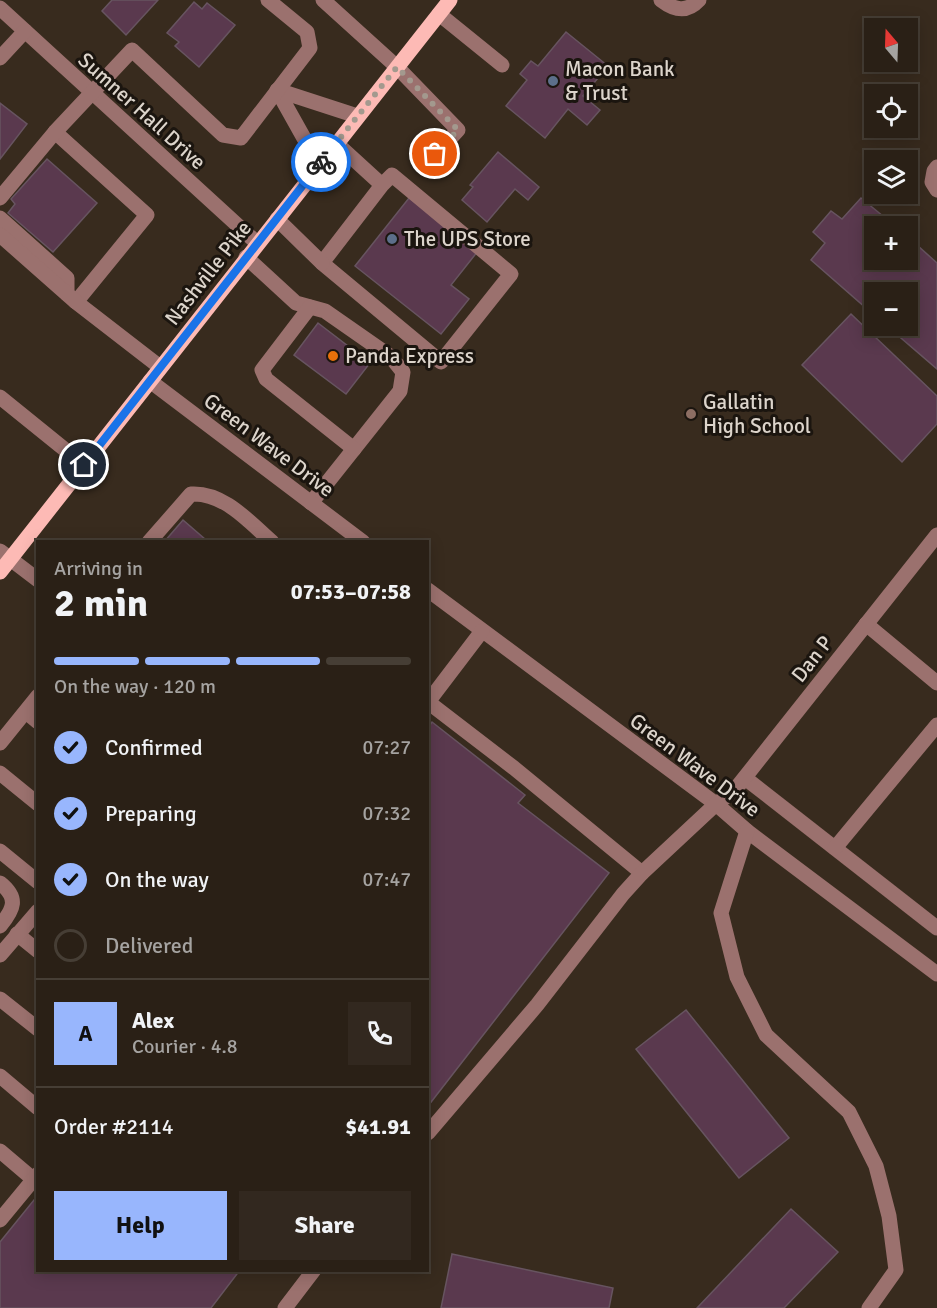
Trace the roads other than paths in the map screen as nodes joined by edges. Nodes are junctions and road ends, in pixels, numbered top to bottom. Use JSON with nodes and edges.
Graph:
{"nodes":[{"id":1,"x":268,"y":0,"type":"edge"},
{"id":2,"x":323,"y":0,"type":"edge"},
{"id":3,"x":450,"y":0,"type":"edge"},
{"id":4,"x":661,"y":0,"type":"edge"},
{"id":5,"x":699,"y":0,"type":"edge"},
{"id":6,"x":0,"y":8,"type":"edge"},
{"id":7,"x":439,"y":14,"type":"junction"},
{"id":8,"x":25,"y":31,"type":"junction"},
{"id":9,"x":0,"y":58,"type":"edge"},
{"id":10,"x":502,"y":65,"type":"dead end"},
{"id":11,"x":397,"y":67,"type":"junction"},
{"id":12,"x":278,"y":90,"type":"junction"},
{"id":13,"x":91,"y":94,"type":"junction"},
{"id":14,"x":357,"y":116,"type":"junction"},
{"id":15,"x":55,"y":132,"type":"junction"},
{"id":16,"x":336,"y":143,"type":"junction"},
{"id":17,"x":435,"y":154,"type":"dead end"},
{"id":18,"x":319,"y":165,"type":"junction"},
{"id":19,"x":937,"y":167,"type":"edge"},
{"id":20,"x":382,"y":185,"type":"junction"},
{"id":21,"x":937,"y":190,"type":"edge"},
{"id":22,"x":0,"y":198,"type":"edge"},
{"id":23,"x":0,"y":218,"type":"edge"},
{"id":24,"x":277,"y":219,"type":"junction"},
{"id":25,"x":0,"y":235,"type":"edge"},
{"id":26,"x":257,"y":243,"type":"junction"},
{"id":27,"x":246,"y":257,"type":"junction"},
{"id":28,"x":322,"y":263,"type":"junction"},
{"id":29,"x":72,"y":298,"type":"junction"},
{"id":30,"x":310,"y":307,"type":"junction"},
{"id":31,"x":160,"y":367,"type":"junction"},
{"id":32,"x":150,"y":381,"type":"junction"},
{"id":33,"x":0,"y":397,"type":"edge"},
{"id":34,"x":354,"y":448,"type":"junction"},
{"id":35,"x":84,"y":465,"type":"junction"},
{"id":36,"x":311,"y":503,"type":"junction"},
{"id":37,"x":937,"y":535,"type":"edge"},
{"id":38,"x":254,"y":536,"type":"edge"},
{"id":39,"x":150,"y":540,"type":"edge"},
{"id":40,"x":360,"y":540,"type":"edge"},
{"id":41,"x":3,"y":561,"type":"edge"},
{"id":42,"x":36,"y":579,"type":"edge"},
{"id":43,"x":429,"y":591,"type":"edge"},
{"id":44,"x":866,"y":624,"type":"junction"},
{"id":45,"x":482,"y":631,"type":"junction"},
{"id":46,"x":937,"y":683,"type":"edge"},
{"id":47,"x":429,"y":701,"type":"edge"},
{"id":48,"x":429,"y":703,"type":"edge"},
{"id":49,"x":32,"y":717,"type":"edge"},
{"id":50,"x":937,"y":725,"type":"edge"},
{"id":51,"x":0,"y":743,"type":"edge"},
{"id":52,"x":0,"y":773,"type":"edge"},
{"id":53,"x":745,"y":778,"type":"junction"},
{"id":54,"x":36,"y":802,"type":"edge"},
{"id":55,"x":716,"y":804,"type":"junction"},
{"id":56,"x":747,"y":831,"type":"junction"},
{"id":57,"x":835,"y":848,"type":"junction"},
{"id":58,"x":0,"y":851,"type":"edge"},
{"id":59,"x":642,"y":873,"type":"junction"},
{"id":60,"x":36,"y":880,"type":"edge"},
{"id":61,"x":0,"y":883,"type":"edge"},
{"id":62,"x":36,"y":913,"type":"edge"},
{"id":63,"x":0,"y":926,"type":"edge"},
{"id":64,"x":937,"y":928,"type":"edge"},
{"id":65,"x":17,"y":934,"type":"junction"},
{"id":66,"x":36,"y":949,"type":"edge"},
{"id":67,"x":0,"y":955,"type":"edge"},
{"id":68,"x":937,"y":974,"type":"edge"},
{"id":69,"x":0,"y":999,"type":"edge"},
{"id":70,"x":36,"y":1027,"type":"edge"},
{"id":71,"x":0,"y":1076,"type":"edge"},
{"id":72,"x":36,"y":1106,"type":"edge"},
{"id":73,"x":429,"y":1132,"type":"edge"},
{"id":74,"x":0,"y":1151,"type":"edge"},
{"id":75,"x":35,"y":1177,"type":"edge"},
{"id":76,"x":0,"y":1220,"type":"edge"},
{"id":77,"x":313,"y":1272,"type":"edge"},
{"id":78,"x":285,"y":1308,"type":"edge"},
{"id":79,"x":869,"y":1308,"type":"edge"}],
"edges":[{"from":1,"to":12,"type":"street"},
{"from":2,"to":11,"type":"street"},
{"from":3,"to":7,"type":"main road","name":"Nashville Pike"},
{"from":4,"to":5,"type":"street"},
{"from":6,"to":8,"type":"street","name":"Sumner Hall Drive"},
{"from":7,"to":10,"type":"street"},
{"from":7,"to":11,"type":"main road","name":"Nashville Pike"},
{"from":8,"to":9,"type":"street"},
{"from":8,"to":13,"type":"street","name":"Sumner Hall Drive"},
{"from":11,"to":14,"type":"main road","name":"Nashville Pike"},
{"from":11,"to":17,"type":"street"},
{"from":12,"to":13,"type":"street"},
{"from":12,"to":14,"type":"street"},
{"from":12,"to":18,"type":"street"},
{"from":13,"to":15,"type":"street"},
{"from":13,"to":26,"type":"street","name":"Sumner Hall Drive"},
{"from":14,"to":16,"type":"main road","name":"Nashville Pike"},
{"from":15,"to":22,"type":"street"},
{"from":15,"to":29,"type":"street"},
{"from":16,"to":18,"type":"main road","name":"Nashville Pike"},
{"from":16,"to":20,"type":"street"},
{"from":18,"to":24,"type":"main road","name":"Nashville Pike"},
{"from":19,"to":21,"type":"street"},
{"from":20,"to":28,"type":"street"},
{"from":20,"to":28,"type":"street"},
{"from":23,"to":29,"type":"street"},
{"from":24,"to":26,"type":"main road","name":"Nashville Pike"},
{"from":24,"to":28,"type":"street"},
{"from":25,"to":29,"type":"street"},
{"from":26,"to":27,"type":"main road","name":"Nashville Pike"},
{"from":27,"to":30,"type":"street"},
{"from":27,"to":31,"type":"main road","name":"Nashville Pike"},
{"from":29,"to":31,"type":"street"},
{"from":30,"to":34,"type":"street"},
{"from":30,"to":34,"type":"street"},
{"from":31,"to":32,"type":"main road","name":"Nashville Pike"},
{"from":32,"to":35,"type":"main road","name":"Nashville Pike"},
{"from":32,"to":36,"type":"street","name":"Green Wave Drive"},
{"from":33,"to":35,"type":"street"},
{"from":34,"to":36,"type":"street"},
{"from":35,"to":41,"type":"main road","name":"Nashville Pike"},
{"from":36,"to":40,"type":"street","name":"Green Wave Drive"},
{"from":37,"to":44,"type":"street","name":"Dan P"},
{"from":38,"to":39,"type":"street"},
{"from":41,"to":42,"type":"street"},
{"from":43,"to":45,"type":"street","name":"Green Wave Drive"},
{"from":44,"to":46,"type":"street"},
{"from":44,"to":53,"type":"street","name":"Dan P"},
{"from":45,"to":47,"type":"street"},
{"from":45,"to":55,"type":"street","name":"Green Wave Drive"},
{"from":48,"to":59,"type":"street"},
{"from":49,"to":51,"type":"street"},
{"from":50,"to":57,"type":"street"},
{"from":52,"to":54,"type":"street"},
{"from":53,"to":55,"type":"street","name":"Dan P"},
{"from":53,"to":57,"type":"street"},
{"from":55,"to":56,"type":"street","name":"Green Wave Drive"},
{"from":55,"to":59,"type":"street","name":"Dan P"},
{"from":56,"to":68,"type":"street","name":"Green Wave Drive"},
{"from":56,"to":79,"type":"street"},
{"from":57,"to":64,"type":"street"},
{"from":58,"to":60,"type":"street"},
{"from":59,"to":73,"type":"street","name":"Dan P"},
{"from":61,"to":63,"type":"street"},
{"from":62,"to":65,"type":"street"},
{"from":65,"to":66,"type":"street"},
{"from":65,"to":67,"type":"street"},
{"from":69,"to":70,"type":"street"},
{"from":71,"to":72,"type":"street"},
{"from":74,"to":75,"type":"street"},
{"from":75,"to":76,"type":"street"},
{"from":77,"to":78,"type":"street"}]}
